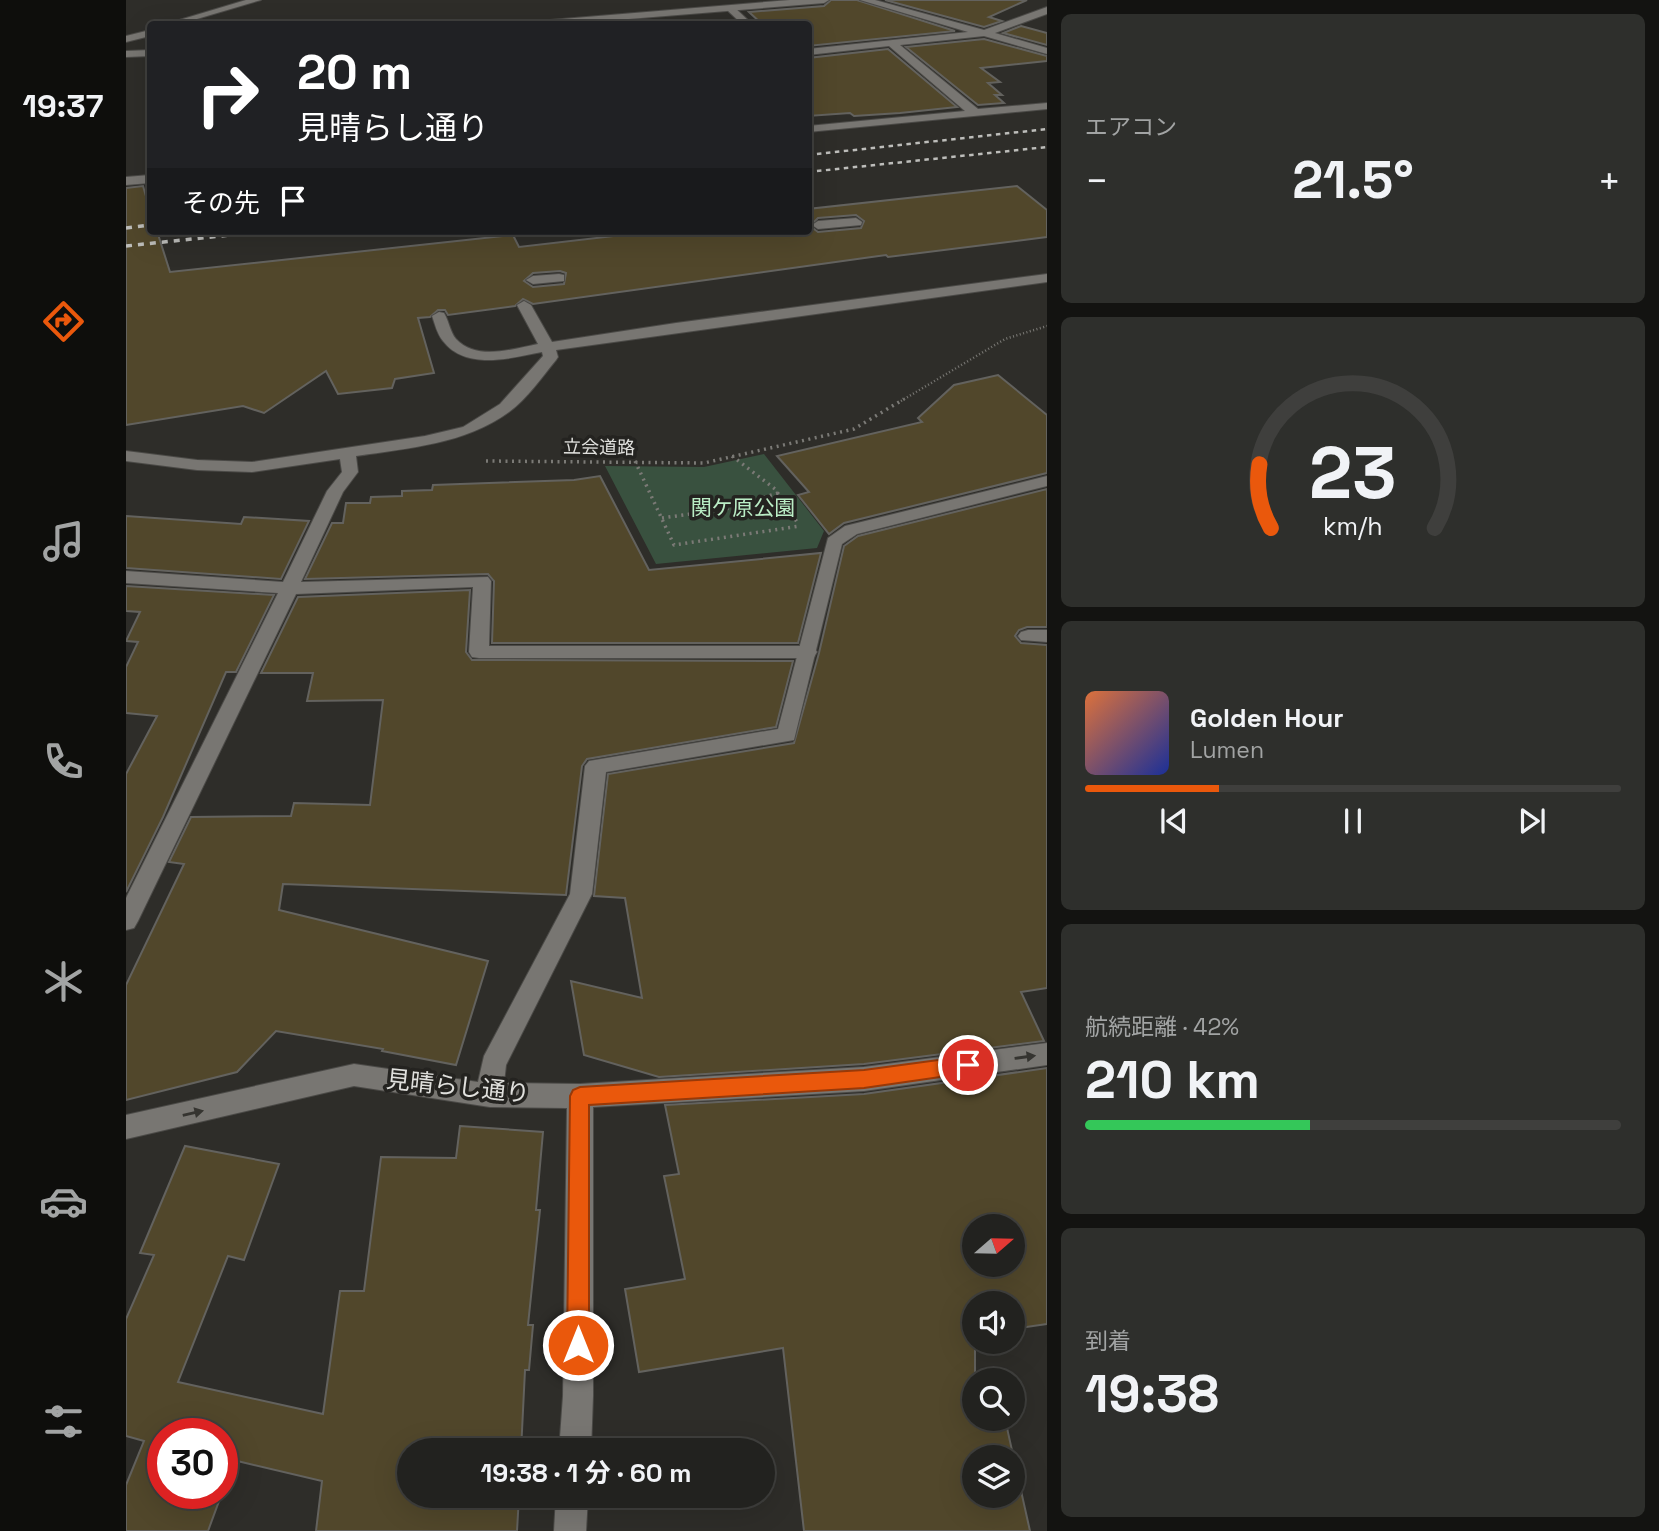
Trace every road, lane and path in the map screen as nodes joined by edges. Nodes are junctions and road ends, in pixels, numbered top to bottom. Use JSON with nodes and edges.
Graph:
{"nodes":[{"id":1,"x":256,"y":0,"type":"edge"},
{"id":2,"x":824,"y":0,"type":"edge"},
{"id":3,"x":865,"y":0,"type":"edge"},
{"id":4,"x":626,"y":8,"type":"dead end"},
{"id":5,"x":730,"y":8,"type":"junction"},
{"id":6,"x":1046,"y":10,"type":"edge"},
{"id":7,"x":638,"y":20,"type":"edge"},
{"id":8,"x":182,"y":21,"type":"edge"},
{"id":9,"x":613,"y":21,"type":"edge"},
{"id":10,"x":744,"y":21,"type":"edge"},
{"id":11,"x":987,"y":33,"type":"junction"},
{"id":12,"x":147,"y":34,"type":"edge"},
{"id":13,"x":126,"y":39,"type":"edge"},
{"id":14,"x":892,"y":44,"type":"junction"},
{"id":15,"x":1046,"y":51,"type":"edge"},
{"id":16,"x":812,"y":52,"type":"edge"},
{"id":17,"x":147,"y":53,"type":"edge"},
{"id":18,"x":126,"y":54,"type":"edge"},
{"id":19,"x":1046,"y":106,"type":"edge"},
{"id":20,"x":974,"y":112,"type":"junction"},
{"id":21,"x":812,"y":129,"type":"edge"},
{"id":22,"x":147,"y":179,"type":"edge"},
{"id":23,"x":126,"y":181,"type":"edge"},
{"id":24,"x":856,"y":222,"type":"dead end"},
{"id":25,"x":818,"y":225,"type":"dead end"},
{"id":26,"x":559,"y":278,"type":"dead end"},
{"id":27,"x":1046,"y":278,"type":"edge"},
{"id":28,"x":533,"y":280,"type":"dead end"},
{"id":29,"x":524,"y":305,"type":"dead end"},
{"id":30,"x":439,"y":316,"type":"dead end"},
{"id":31,"x":1046,"y":326,"type":"edge"},
{"id":32,"x":547,"y":347,"type":"junction"},
{"id":33,"x":348,"y":454,"type":"junction"},
{"id":34,"x":126,"y":456,"type":"edge"},
{"id":35,"x":732,"y":456,"type":"junction"},
{"id":36,"x":483,"y":461,"type":"dead end"},
{"id":37,"x":635,"y":461,"type":"junction"},
{"id":38,"x":1046,"y":481,"type":"edge"},
{"id":39,"x":778,"y":493,"type":"junction"},
{"id":40,"x":662,"y":519,"type":"junction"},
{"id":41,"x":800,"y":526,"type":"junction"},
{"id":42,"x":834,"y":542,"type":"junction"},
{"id":43,"x":126,"y":576,"type":"edge"},
{"id":44,"x":290,"y":588,"type":"junction"},
{"id":45,"x":807,"y":652,"type":"junction"},
{"id":46,"x":126,"y":921,"type":"edge"},
{"id":47,"x":1046,"y":1054,"type":"edge"},
{"id":48,"x":490,"y":1095,"type":"junction"},
{"id":49,"x":580,"y":1096,"type":"junction"},
{"id":50,"x":126,"y":1127,"type":"edge"},
{"id":51,"x":576,"y":1438,"type":"edge"},
{"id":52,"x":571,"y":1508,"type":"edge"},
{"id":53,"x":570,"y":1531,"type":"edge"}],
"edges":[{"from":1,"to":8,"type":"street"},
{"from":2,"to":5,"type":"street"},
{"from":3,"to":11,"type":"street"},
{"from":4,"to":7,"type":"street"},
{"from":5,"to":7,"type":"street"},
{"from":5,"to":10,"type":"street"},
{"from":6,"to":11,"type":"street"},
{"from":7,"to":9,"type":"street"},
{"from":11,"to":14,"type":"street"},
{"from":11,"to":15,"type":"street"},
{"from":12,"to":13,"type":"street"},
{"from":14,"to":16,"type":"street"},
{"from":14,"to":20,"type":"street"},
{"from":17,"to":18,"type":"street"},
{"from":19,"to":20,"type":"street"},
{"from":20,"to":21,"type":"street"},
{"from":22,"to":23,"type":"street"},
{"from":24,"to":25,"type":"street"},
{"from":26,"to":28,"type":"street"},
{"from":27,"to":32,"type":"street"},
{"from":29,"to":32,"type":"street"},
{"from":30,"to":32,"type":"street"},
{"from":31,"to":35,"type":"path","name":"立会道路"},
{"from":32,"to":33,"type":"street"},
{"from":33,"to":34,"type":"street"},
{"from":33,"to":44,"type":"street"},
{"from":35,"to":37,"type":"path","name":"立会道路"},
{"from":35,"to":39,"type":"path"},
{"from":36,"to":37,"type":"path","name":"立会道路"},
{"from":37,"to":40,"type":"path"},
{"from":38,"to":42,"type":"street"},
{"from":39,"to":40,"type":"path"},
{"from":39,"to":41,"type":"path"},
{"from":40,"to":41,"type":"path"},
{"from":41,"to":42,"type":"path"},
{"from":42,"to":45,"type":"street"},
{"from":43,"to":44,"type":"street"},
{"from":44,"to":45,"type":"street"},
{"from":44,"to":46,"type":"street"},
{"from":45,"to":48,"type":"street"},
{"from":49,"to":47,"type":"street","name":"見晴らし通り","one_way":true},
{"from":48,"to":49,"type":"street","name":"見晴らし通り"},
{"from":50,"to":48,"type":"street","name":"見晴らし通り","one_way":true},
{"from":49,"to":51,"type":"street"},
{"from":52,"to":53,"type":"street"}]}
